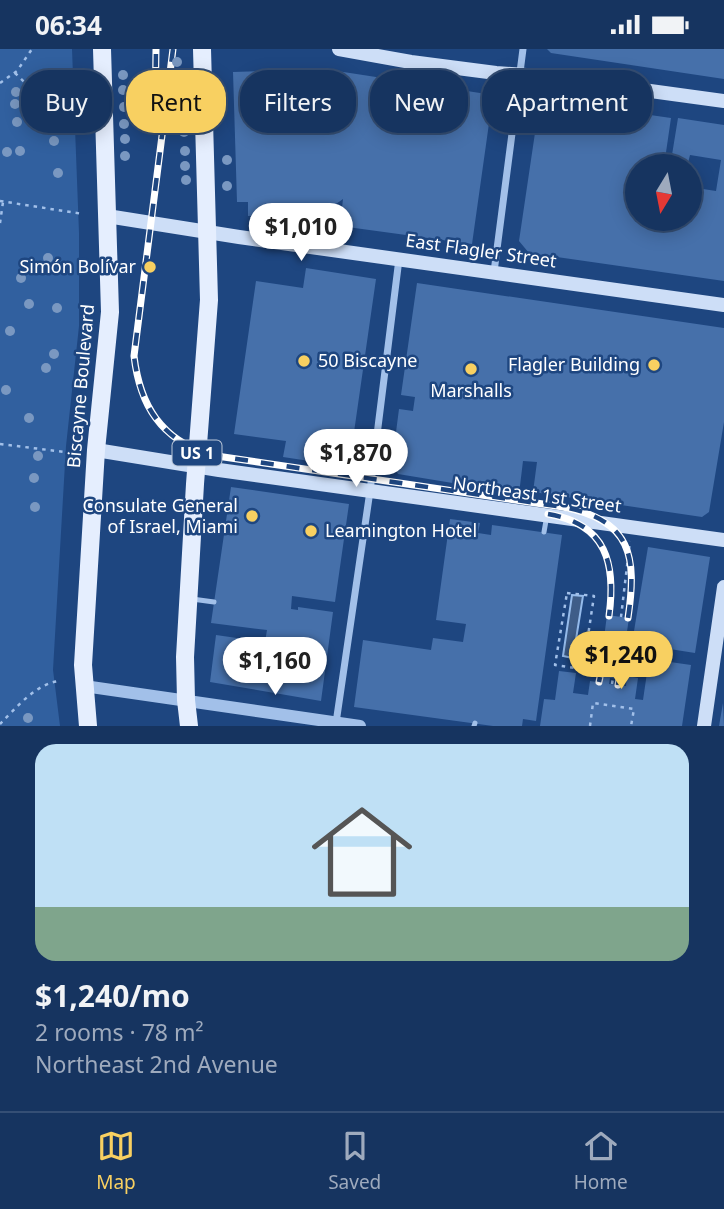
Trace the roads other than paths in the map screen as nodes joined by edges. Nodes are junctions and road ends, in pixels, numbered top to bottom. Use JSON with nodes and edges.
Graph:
{"nodes":[{"id":1,"x":102,"y":49,"type":"edge"},
{"id":2,"x":202,"y":49,"type":"edge"},
{"id":3,"x":338,"y":49,"type":"edge"},
{"id":4,"x":523,"y":49,"type":"edge"},
{"id":5,"x":396,"y":54,"type":"edge"},
{"id":6,"x":482,"y":70,"type":"edge"},
{"id":7,"x":521,"y":70,"type":"edge"},
{"id":8,"x":652,"y":92,"type":"edge"},
{"id":9,"x":724,"y":101,"type":"edge"},
{"id":10,"x":512,"y":133,"type":"edge"},
{"id":11,"x":107,"y":216,"type":"junction"},
{"id":12,"x":208,"y":232,"type":"junction"},
{"id":13,"x":399,"y":259,"type":"junction"},
{"id":14,"x":494,"y":272,"type":"junction"},
{"id":15,"x":724,"y":305,"type":"edge"},
{"id":16,"x":96,"y":450,"type":"junction"},
{"id":17,"x":196,"y":467,"type":"junction"},
{"id":18,"x":370,"y":491,"type":"junction"},
{"id":19,"x":547,"y":516,"type":"junction"},
{"id":20,"x":544,"y":532,"type":"dead end"},
{"id":21,"x":724,"y":540,"type":"edge"},
{"id":22,"x":724,"y":587,"type":"edge"},
{"id":23,"x":188,"y":599,"type":"junction"},
{"id":24,"x":214,"y":602,"type":"dead end"},
{"id":25,"x":83,"y":686,"type":"junction"},
{"id":26,"x":186,"y":700,"type":"junction"},
{"id":27,"x":336,"y":723,"type":"junction"},
{"id":28,"x":88,"y":726,"type":"edge"},
{"id":29,"x":189,"y":726,"type":"edge"},
{"id":30,"x":360,"y":726,"type":"edge"},
{"id":31,"x":704,"y":726,"type":"edge"}],
"edges":[{"from":1,"to":11,"type":"main road","name":"Biscayne Boulevard"},
{"from":2,"to":12,"type":"main road","number":"US 1"},
{"from":3,"to":5,"type":"main road"},
{"from":4,"to":7,"type":"street"},
{"from":5,"to":6,"type":"main road"},
{"from":8,"to":9,"type":"main road"},
{"from":10,"to":14,"type":"street"},
{"from":11,"to":12,"type":"main road","name":"East Flagler Street"},
{"from":11,"to":16,"type":"main road","name":"Biscayne Boulevard"},
{"from":12,"to":13,"type":"main road","name":"East Flagler Street"},
{"from":12,"to":17,"type":"main road","number":"US 1"},
{"from":13,"to":14,"type":"main road","name":"East Flagler Street"},
{"from":13,"to":18,"type":"street"},
{"from":14,"to":15,"type":"main road","name":"East Flagler Street"},
{"from":16,"to":17,"type":"main road","name":"Northeast 1st Street"},
{"from":16,"to":25,"type":"main road","name":"Biscayne Boulevard"},
{"from":17,"to":18,"type":"main road","name":"Northeast 1st Street"},
{"from":17,"to":23,"type":"main road","number":"US 1"},
{"from":18,"to":19,"type":"main road","name":"Northeast 1st Street"},
{"from":18,"to":27,"type":"street"},
{"from":19,"to":20,"type":"lane"},
{"from":19,"to":21,"type":"main road","name":"Northeast 1st Street"},
{"from":22,"to":31,"type":"main road"},
{"from":23,"to":24,"type":"lane"},
{"from":23,"to":26,"type":"main road","number":"US 1"},
{"from":25,"to":26,"type":"street"},
{"from":25,"to":28,"type":"main road","name":"Biscayne Boulevard"},
{"from":26,"to":27,"type":"street"},
{"from":26,"to":29,"type":"main road","number":"US 1"},
{"from":27,"to":30,"type":"street"}]}
